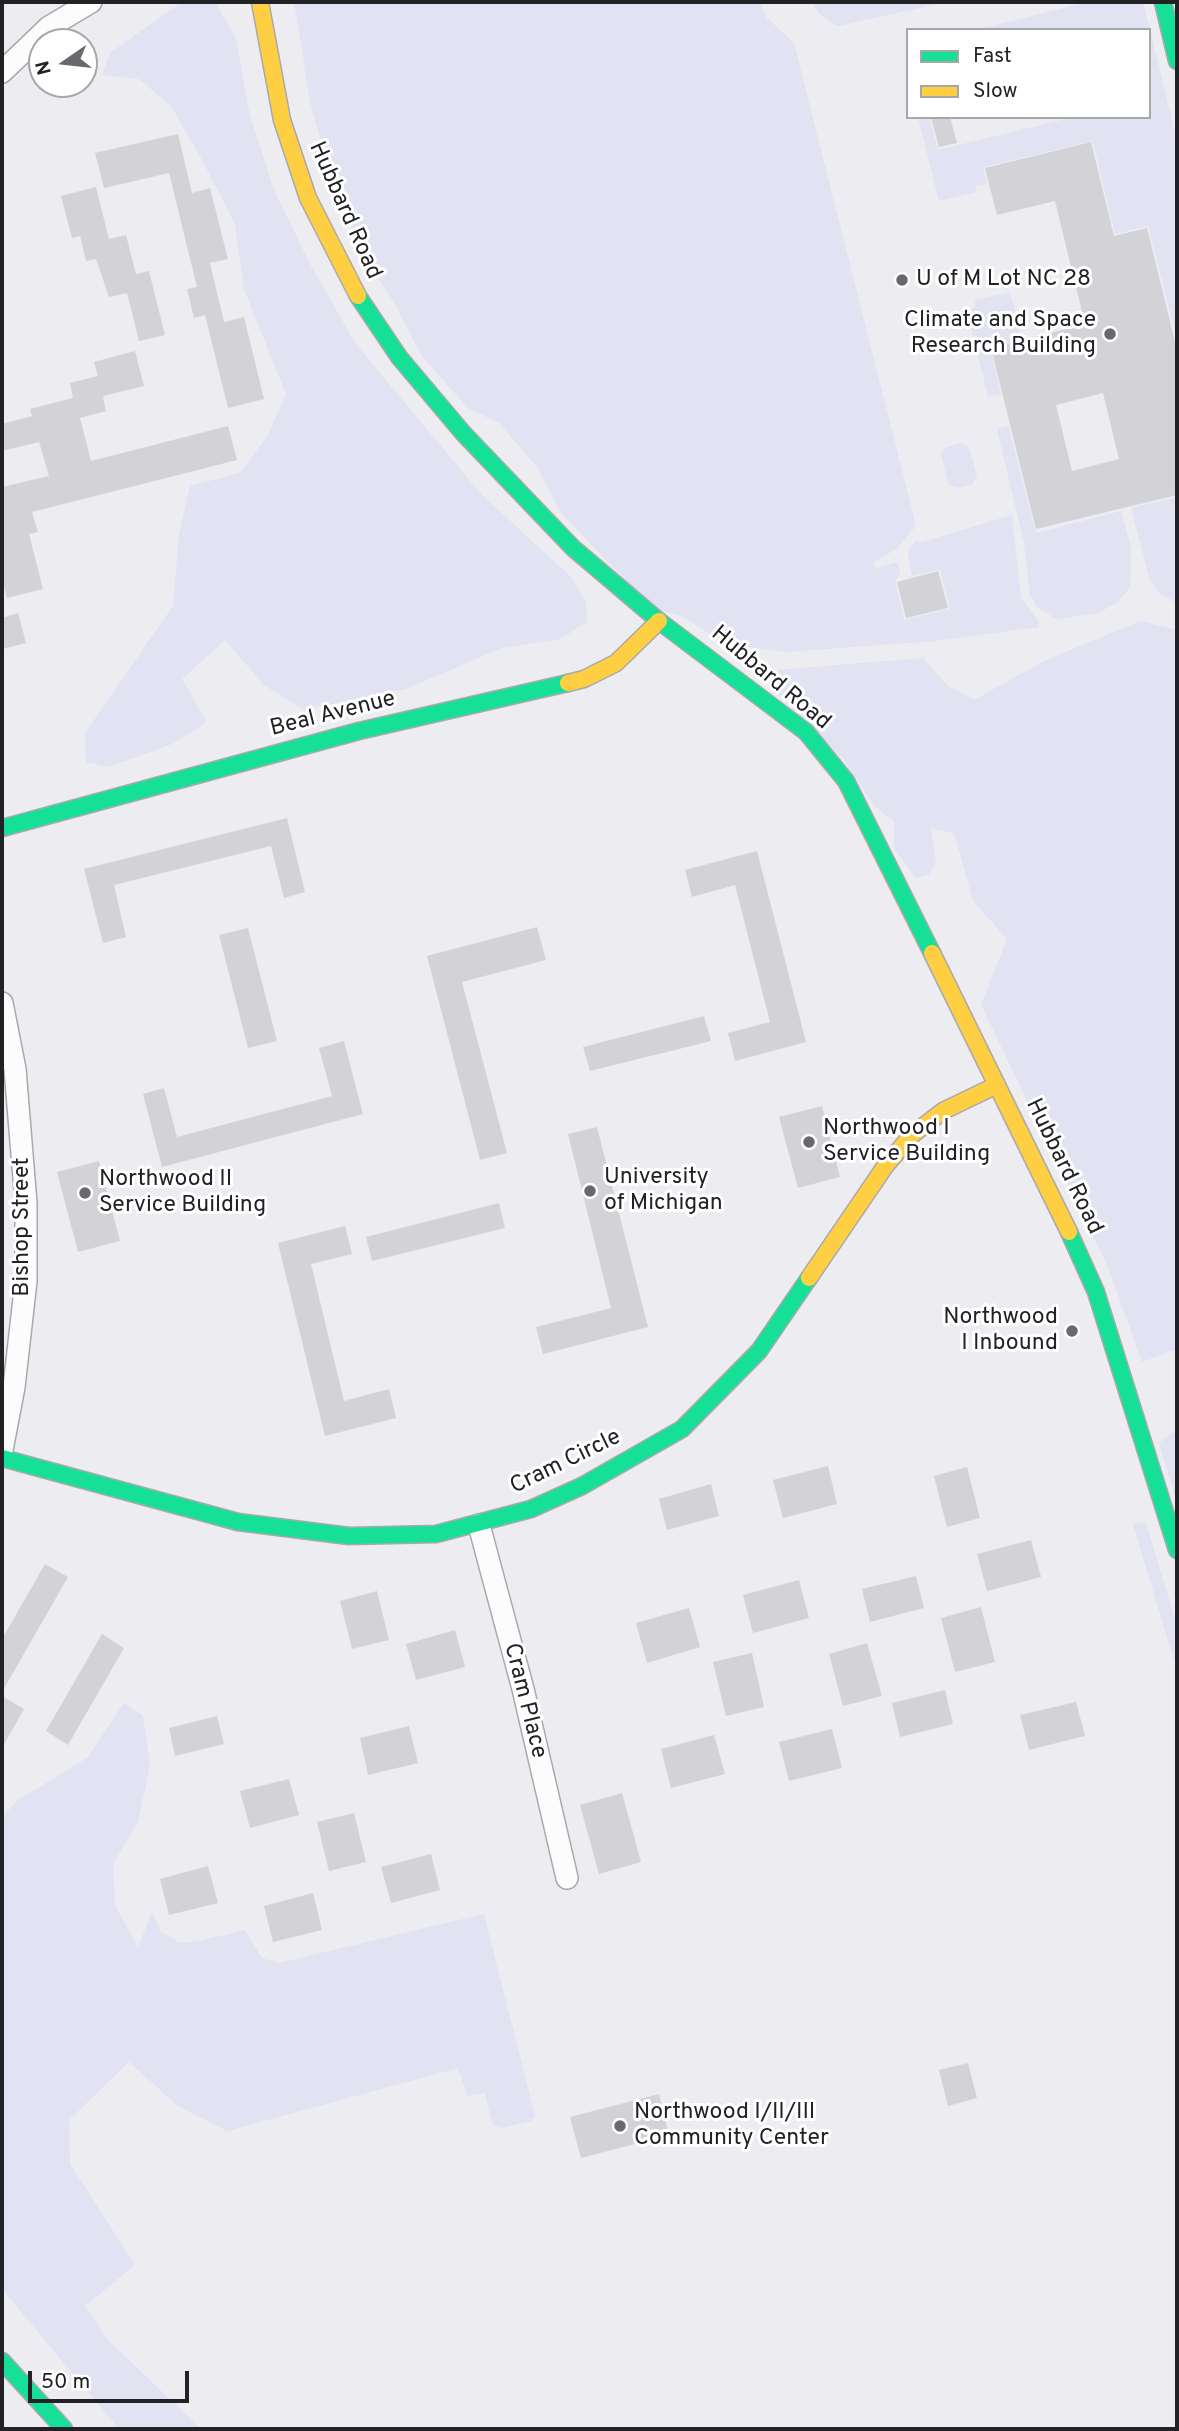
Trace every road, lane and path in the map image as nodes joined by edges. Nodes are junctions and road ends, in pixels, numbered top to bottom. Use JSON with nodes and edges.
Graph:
{"nodes":[{"id":1,"x":91,"y":2,"type":"edge"},
{"id":2,"x":260,"y":2,"type":"edge"},
{"id":3,"x":1163,"y":2,"type":"edge"},
{"id":4,"x":1177,"y":61,"type":"edge"},
{"id":5,"x":2,"y":72,"type":"edge"},
{"id":6,"x":659,"y":621,"type":"junction"},
{"id":7,"x":2,"y":828,"type":"edge"},
{"id":8,"x":2,"y":1003,"type":"edge"},
{"id":9,"x":997,"y":1085,"type":"junction"},
{"id":10,"x":2,"y":1450,"type":"edge"},
{"id":11,"x":2,"y":1458,"type":"edge"},
{"id":12,"x":479,"y":1525,"type":"junction"},
{"id":13,"x":1177,"y":1550,"type":"edge"},
{"id":14,"x":567,"y":1878,"type":"dead end"},
{"id":15,"x":2,"y":2361,"type":"edge"},
{"id":16,"x":64,"y":2429,"type":"edge"}],
"edges":[{"from":1,"to":5,"type":"street"},
{"from":2,"to":6,"type":"street","name":"Hubbard Road"},
{"from":3,"to":4,"type":"street"},
{"from":6,"to":7,"type":"street","name":"Beal Avenue"},
{"from":6,"to":9,"type":"street","name":"Hubbard Road"},
{"from":8,"to":10,"type":"street","name":"Bishop Street"},
{"from":9,"to":12,"type":"street","name":"Cram Circle"},
{"from":9,"to":13,"type":"street","name":"Hubbard Road"},
{"from":11,"to":12,"type":"street","name":"Cram Circle"},
{"from":12,"to":14,"type":"street","name":"Cram Place"},
{"from":15,"to":16,"type":"street"}]}
